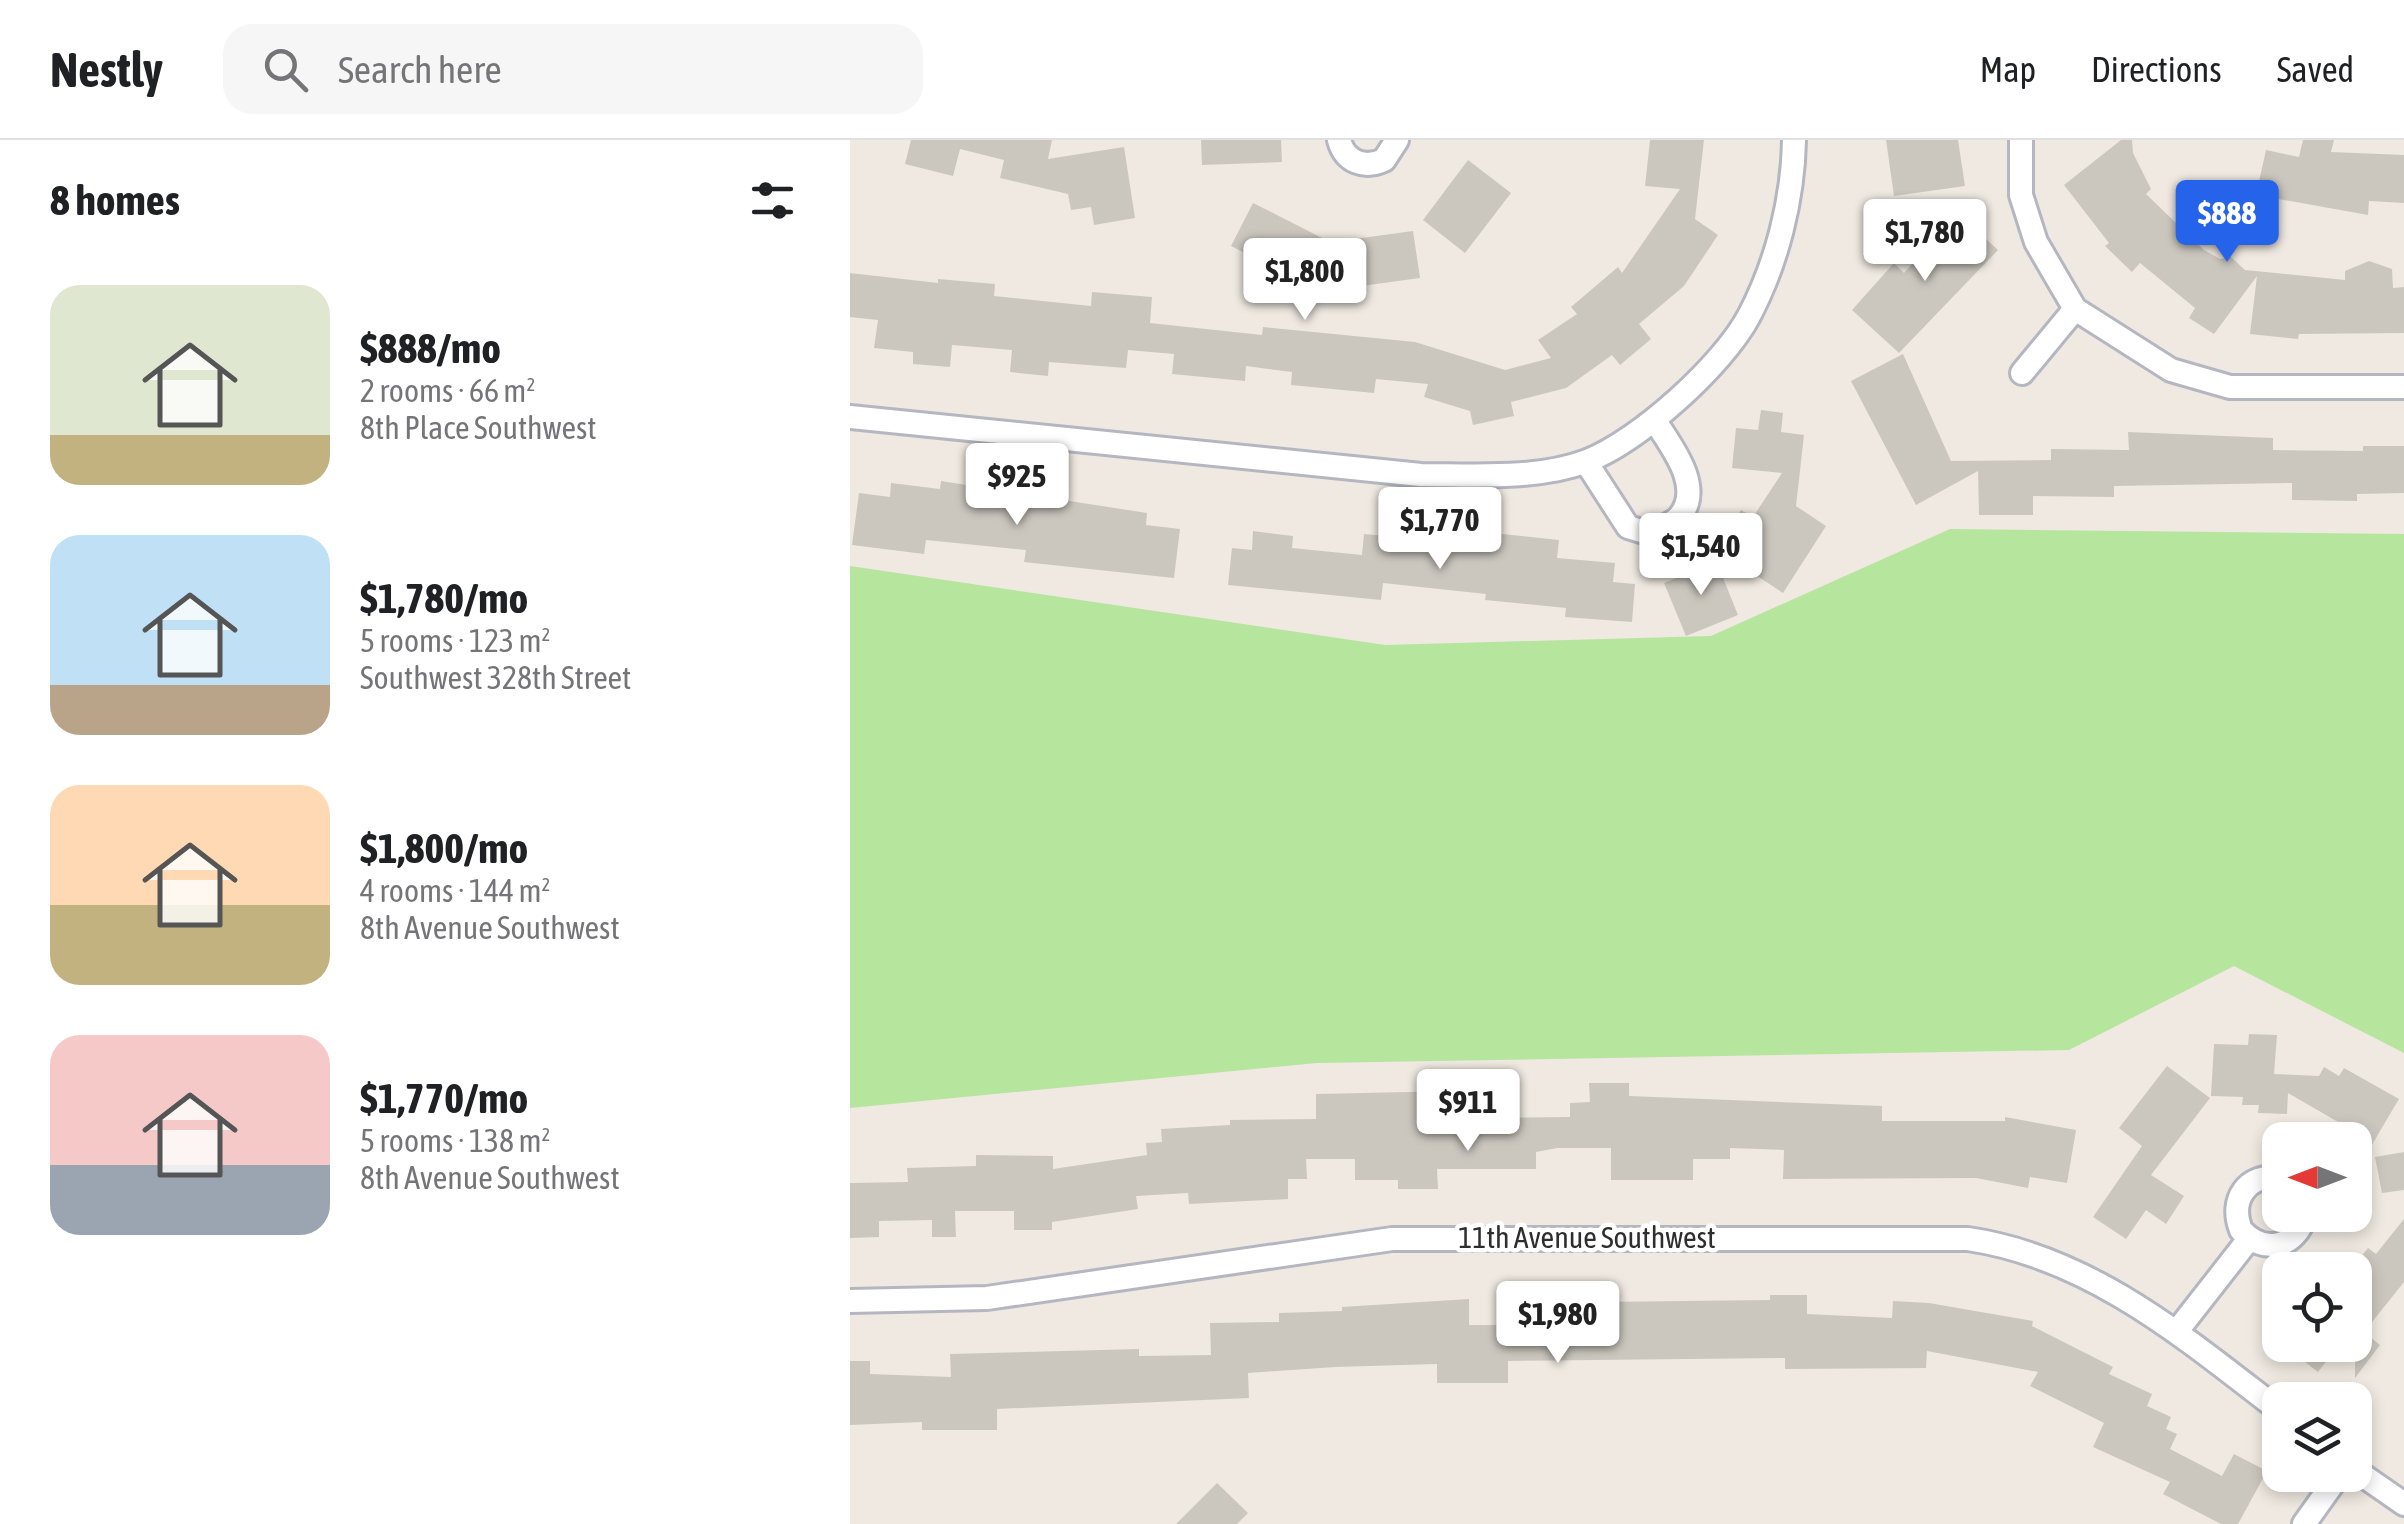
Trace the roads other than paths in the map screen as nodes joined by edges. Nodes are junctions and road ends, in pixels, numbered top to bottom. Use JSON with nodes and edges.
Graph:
{"nodes":[{"id":1,"x":1339,"y":140,"type":"edge"},
{"id":2,"x":1397,"y":140,"type":"edge"},
{"id":3,"x":1794,"y":140,"type":"edge"},
{"id":4,"x":2021,"y":140,"type":"edge"},
{"id":5,"x":2075,"y":309,"type":"junction"},
{"id":6,"x":2022,"y":373,"type":"dead end"},
{"id":7,"x":2404,"y":387,"type":"edge"},
{"id":8,"x":850,"y":418,"type":"edge"},
{"id":9,"x":1656,"y":421,"type":"junction"},
{"id":10,"x":1586,"y":462,"type":"junction"},
{"id":11,"x":2262,"y":1178,"type":"edge"},
{"id":12,"x":2298,"y":1232,"type":"edge"},
{"id":13,"x":2249,"y":1239,"type":"junction"},
{"id":14,"x":850,"y":1300,"type":"edge"},
{"id":15,"x":2177,"y":1331,"type":"junction"},
{"id":16,"x":2262,"y":1398,"type":"edge"},
{"id":17,"x":2372,"y":1482,"type":"edge"},
{"id":18,"x":2327,"y":1492,"type":"edge"},
{"id":19,"x":2404,"y":1504,"type":"edge"},
{"id":20,"x":2304,"y":1524,"type":"edge"}],
"edges":[{"from":1,"to":2,"type":"street"},
{"from":3,"to":9,"type":"street"},
{"from":4,"to":5,"type":"street"},
{"from":5,"to":6,"type":"street"},
{"from":5,"to":7,"type":"street"},
{"from":8,"to":10,"type":"street"},
{"from":9,"to":10,"type":"street"},
{"from":9,"to":10,"type":"street"},
{"from":11,"to":13,"type":"street"},
{"from":12,"to":13,"type":"street"},
{"from":13,"to":15,"type":"street"},
{"from":14,"to":15,"type":"street","name":"11th Avenue Southwest"},
{"from":15,"to":16,"type":"street","name":"11th Avenue Southwest"},
{"from":17,"to":19,"type":"street"},
{"from":18,"to":20,"type":"street"}]}
